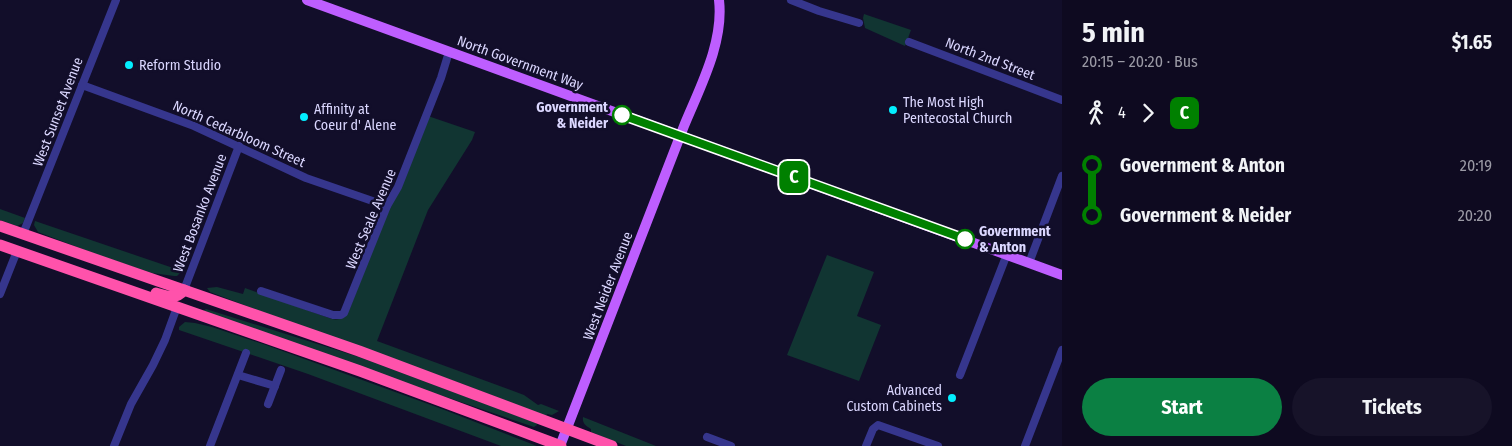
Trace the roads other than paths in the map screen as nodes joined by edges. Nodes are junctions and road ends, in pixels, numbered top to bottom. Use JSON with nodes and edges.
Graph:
{"nodes":[{"id":1,"x":116,"y":0,"type":"edge"},
{"id":2,"x":306,"y":0,"type":"edge"},
{"id":3,"x":719,"y":0,"type":"edge"},
{"id":4,"x":791,"y":0,"type":"edge"},
{"id":5,"x":859,"y":23,"type":"dead end"},
{"id":6,"x":909,"y":42,"type":"dead end"},
{"id":7,"x":449,"y":52,"type":"junction"},
{"id":8,"x":82,"y":85,"type":"junction"},
{"id":9,"x":1062,"y":100,"type":"edge"},
{"id":10,"x":680,"y":135,"type":"junction"},
{"id":11,"x":239,"y":146,"type":"junction"},
{"id":12,"x":1062,"y":176,"type":"edge"},
{"id":13,"x":387,"y":206,"type":"junction"},
{"id":14,"x":0,"y":226,"type":"edge"},
{"id":15,"x":23,"y":234,"type":"junction"},
{"id":16,"x":0,"y":245,"type":"edge"},
{"id":17,"x":17,"y":251,"type":"junction"},
{"id":18,"x":1008,"y":254,"type":"junction"},
{"id":19,"x":1029,"y":263,"type":"junction"},
{"id":20,"x":1062,"y":275,"type":"edge"},
{"id":21,"x":114,"y":285,"type":"junction"},
{"id":22,"x":184,"y":290,"type":"junction"},
{"id":23,"x":261,"y":291,"type":"dead end"},
{"id":24,"x":0,"y":294,"type":"edge"},
{"id":25,"x":177,"y":307,"type":"junction"},
{"id":26,"x":240,"y":309,"type":"junction"},
{"id":27,"x":1062,"y":350,"type":"edge"},
{"id":28,"x":246,"y":354,"type":"dead end"},
{"id":29,"x":281,"y":370,"type":"dead end"},
{"id":30,"x":238,"y":375,"type":"junction"},
{"id":31,"x":960,"y":375,"type":"dead end"},
{"id":32,"x":275,"y":386,"type":"junction"},
{"id":33,"x":268,"y":404,"type":"dead end"},
{"id":34,"x":567,"y":429,"type":"junction"},
{"id":35,"x":706,"y":437,"type":"dead end"},
{"id":36,"x":114,"y":446,"type":"edge"},
{"id":37,"x":210,"y":446,"type":"edge"},
{"id":38,"x":560,"y":446,"type":"edge"},
{"id":39,"x":612,"y":446,"type":"edge"},
{"id":40,"x":731,"y":446,"type":"edge"},
{"id":41,"x":866,"y":446,"type":"edge"},
{"id":42,"x":938,"y":446,"type":"edge"},
{"id":43,"x":1025,"y":446,"type":"edge"}],
"edges":[{"from":1,"to":8,"type":"street","name":"West Sunset Avenue"},
{"from":2,"to":7,"type":"main road","name":"North Government Way"},
{"from":3,"to":10,"type":"main road","name":"West Neider Avenue"},
{"from":4,"to":5,"type":"street"},
{"from":6,"to":9,"type":"street","name":"North 2nd Street"},
{"from":7,"to":10,"type":"main road","name":"North Government Way"},
{"from":7,"to":13,"type":"street","name":"West Seale Avenue"},
{"from":8,"to":11,"type":"street","name":"North Cedarbloom Street"},
{"from":8,"to":15,"type":"street","name":"West Sunset Avenue"},
{"from":10,"to":18,"type":"main road","name":"North Government Way"},
{"from":10,"to":34,"type":"main road","name":"West Neider Avenue"},
{"from":11,"to":13,"type":"street","name":"North Cedarbloom Street"},
{"from":11,"to":22,"type":"street","name":"West Bosanko Avenue"},
{"from":12,"to":19,"type":"street"},
{"from":13,"to":23,"type":"street","name":"West Seale Avenue"},
{"from":14,"to":15,"type":"highway"},
{"from":15,"to":22,"type":"highway"},
{"from":16,"to":17,"type":"highway"},
{"from":17,"to":21,"type":"highway"},
{"from":17,"to":24,"type":"street"},
{"from":18,"to":19,"type":"main road","name":"North Government Way"},
{"from":18,"to":31,"type":"street"},
{"from":19,"to":20,"type":"main road","name":"North Government Way"},
{"from":21,"to":22,"type":"highway"},
{"from":21,"to":25,"type":"highway"},
{"from":22,"to":26,"type":"highway"},
{"from":25,"to":26,"type":"highway"},
{"from":25,"to":36,"type":"street"},
{"from":25,"to":38,"type":"highway"},
{"from":26,"to":34,"type":"highway"},
{"from":27,"to":43,"type":"street"},
{"from":28,"to":30,"type":"street"},
{"from":29,"to":32,"type":"street"},
{"from":30,"to":32,"type":"street"},
{"from":30,"to":37,"type":"street"},
{"from":32,"to":33,"type":"street"},
{"from":34,"to":38,"type":"main road","name":"West Neider Avenue"},
{"from":34,"to":39,"type":"highway"},
{"from":35,"to":40,"type":"street"},
{"from":41,"to":42,"type":"street"}]}
